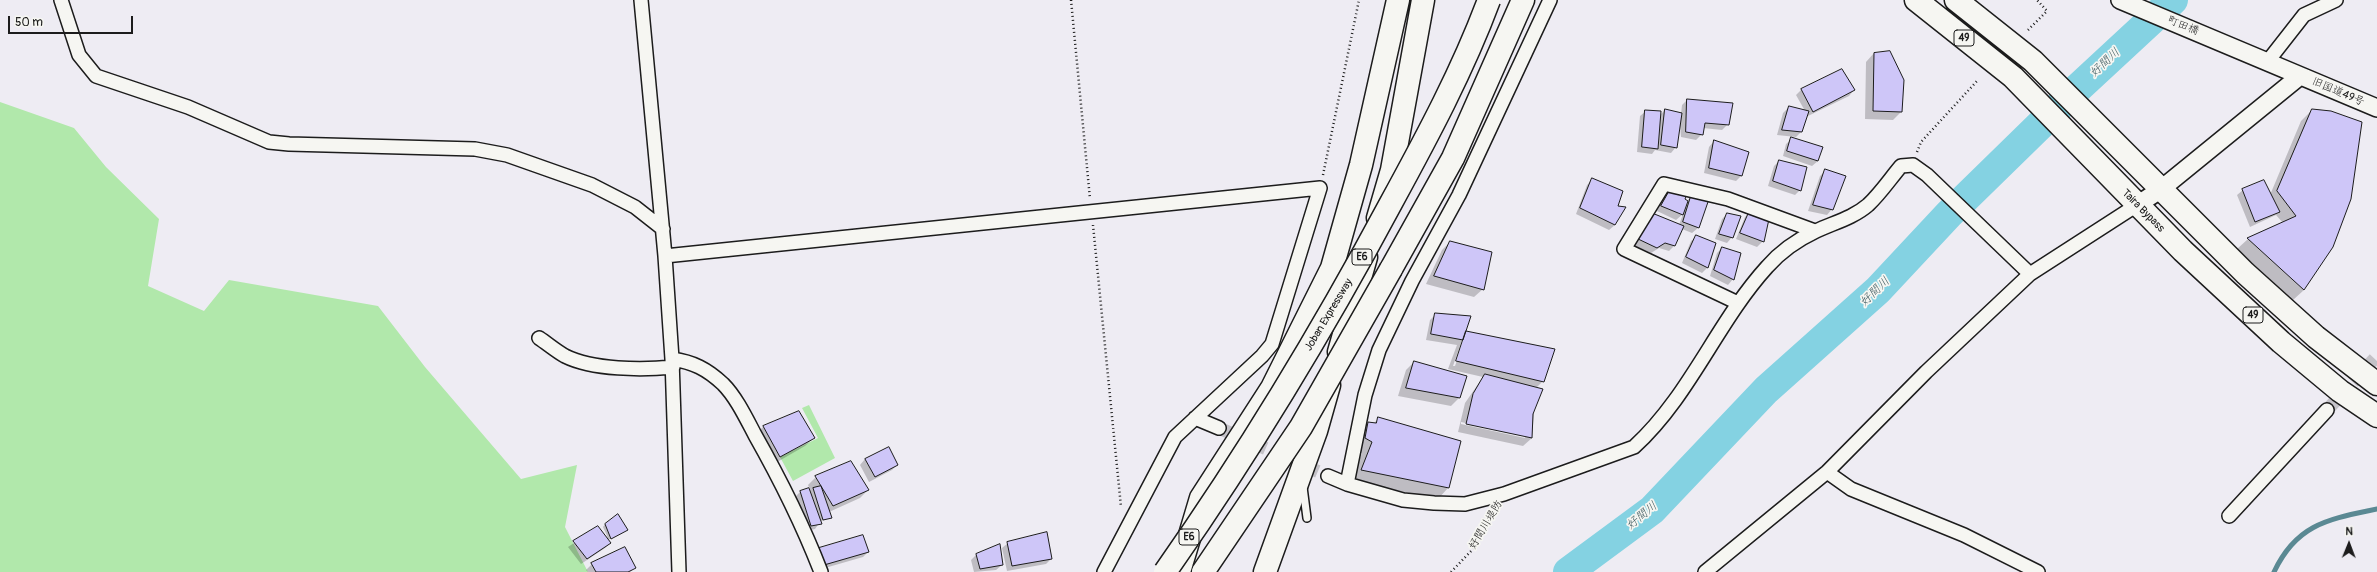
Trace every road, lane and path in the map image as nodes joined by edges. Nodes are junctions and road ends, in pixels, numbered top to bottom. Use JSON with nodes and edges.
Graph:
{"nodes":[{"id":1,"x":61,"y":0,"type":"edge"},
{"id":2,"x":641,"y":0,"type":"edge"},
{"id":3,"x":1071,"y":0,"type":"edge"},
{"id":4,"x":1360,"y":0,"type":"edge"},
{"id":5,"x":1398,"y":0,"type":"edge"},
{"id":6,"x":1423,"y":0,"type":"edge"},
{"id":7,"x":1489,"y":0,"type":"edge"},
{"id":8,"x":1523,"y":0,"type":"edge"},
{"id":9,"x":1550,"y":0,"type":"edge"},
{"id":10,"x":1916,"y":0,"type":"edge"},
{"id":11,"x":1956,"y":0,"type":"edge"},
{"id":12,"x":2037,"y":0,"type":"edge"},
{"id":13,"x":2336,"y":0,"type":"edge"},
{"id":14,"x":2122,"y":1,"type":"edge"},
{"id":15,"x":2028,"y":30,"type":"dead end"},
{"id":16,"x":2268,"y":60,"type":"junction"},
{"id":17,"x":2300,"y":76,"type":"junction"},
{"id":18,"x":1977,"y":81,"type":"dead end"},
{"id":19,"x":2377,"y":108,"type":"edge"},
{"id":20,"x":1913,"y":164,"type":"junction"},
{"id":21,"x":1320,"y":188,"type":"junction"},
{"id":22,"x":2160,"y":190,"type":"junction"},
{"id":23,"x":2137,"y":205,"type":"junction"},
{"id":24,"x":1092,"y":211,"type":"junction"},
{"id":25,"x":663,"y":228,"type":"junction"},
{"id":26,"x":1815,"y":231,"type":"junction"},
{"id":27,"x":665,"y":256,"type":"junction"},
{"id":28,"x":2030,"y":274,"type":"junction"},
{"id":29,"x":1738,"y":303,"type":"junction"},
{"id":30,"x":540,"y":338,"type":"dead end"},
{"id":31,"x":673,"y":363,"type":"junction"},
{"id":32,"x":2377,"y":384,"type":"edge"},
{"id":33,"x":2327,"y":410,"type":"tunnel mouth"},
{"id":34,"x":2377,"y":416,"type":"edge"},
{"id":35,"x":1195,"y":418,"type":"junction"},
{"id":36,"x":1219,"y":428,"type":"tunnel mouth"},
{"id":37,"x":1827,"y":472,"type":"junction"},
{"id":38,"x":1301,"y":473,"type":"junction"},
{"id":39,"x":1328,"y":476,"type":"tunnel mouth"},
{"id":40,"x":1347,"y":484,"type":"junction"},
{"id":41,"x":1504,"y":494,"type":"junction"},
{"id":42,"x":1253,"y":500,"type":"junction"},
{"id":43,"x":2229,"y":516,"type":"dead end"},
{"id":44,"x":1307,"y":518,"type":"dead end"},
{"id":45,"x":1123,"y":535,"type":"junction"},
{"id":46,"x":679,"y":572,"type":"edge"},
{"id":47,"x":821,"y":572,"type":"edge"},
{"id":48,"x":1104,"y":572,"type":"edge"},
{"id":49,"x":1165,"y":572,"type":"edge"},
{"id":50,"x":1179,"y":572,"type":"edge"},
{"id":51,"x":1203,"y":572,"type":"edge"},
{"id":52,"x":1210,"y":572,"type":"edge"},
{"id":53,"x":1265,"y":572,"type":"edge"},
{"id":54,"x":1451,"y":572,"type":"edge"},
{"id":55,"x":1705,"y":572,"type":"edge"},
{"id":56,"x":2038,"y":572,"type":"edge"}],
"edges":[{"from":1,"to":25,"type":"street"},
{"from":2,"to":25,"type":"street"},
{"from":3,"to":24,"type":"path"},
{"from":4,"to":21,"type":"path"},
{"from":5,"to":50,"type":"highway"},
{"from":6,"to":38,"type":"highway"},
{"from":7,"to":49,"type":"highway","name":"Joban Expressway","number":"E6","bridge":true},
{"from":8,"to":42,"type":"highway","bridge":true},
{"from":9,"to":40,"type":"street"},
{"from":10,"to":23,"type":"highway","name":"Taira Bypass","number":"49"},
{"from":11,"to":22,"type":"highway","number":"49"},
{"from":12,"to":15,"type":"path"},
{"from":13,"to":16,"type":"street"},
{"from":14,"to":16,"type":"street","name":"町田橋"},
{"from":16,"to":17,"type":"street","name":"旧国道49号"},
{"from":17,"to":19,"type":"street","name":"旧国道49号"},
{"from":17,"to":22,"type":"street"},
{"from":18,"to":20,"type":"path"},
{"from":20,"to":26,"type":"street"},
{"from":20,"to":28,"type":"street"},
{"from":21,"to":24,"type":"street"},
{"from":21,"to":35,"type":"street"},
{"from":22,"to":23,"type":"street"},
{"from":22,"to":32,"type":"highway","number":"49"},
{"from":23,"to":28,"type":"street"},
{"from":23,"to":34,"type":"highway","name":"Taira Bypass","number":"49"},
{"from":24,"to":27,"type":"street"},
{"from":24,"to":45,"type":"path"},
{"from":25,"to":27,"type":"street"},
{"from":26,"to":29,"type":"street"},
{"from":26,"to":29,"type":"street"},
{"from":27,"to":31,"type":"street"},
{"from":28,"to":37,"type":"street"},
{"from":29,"to":41,"type":"street"},
{"from":30,"to":31,"type":"street"},
{"from":31,"to":46,"type":"street"},
{"from":31,"to":47,"type":"street"},
{"from":33,"to":43,"type":"street"},
{"from":35,"to":36,"type":"street"},
{"from":35,"to":45,"type":"street"},
{"from":37,"to":55,"type":"street"},
{"from":37,"to":56,"type":"street"},
{"from":38,"to":44,"type":"lane"},
{"from":38,"to":53,"type":"highway"},
{"from":39,"to":40,"type":"street"},
{"from":40,"to":41,"type":"street"},
{"from":41,"to":54,"type":"path","name":"好間川堤防"},
{"from":42,"to":51,"type":"highway","bridge":true},
{"from":42,"to":52,"type":"highway","bridge":true},
{"from":45,"to":48,"type":"street"}]}
